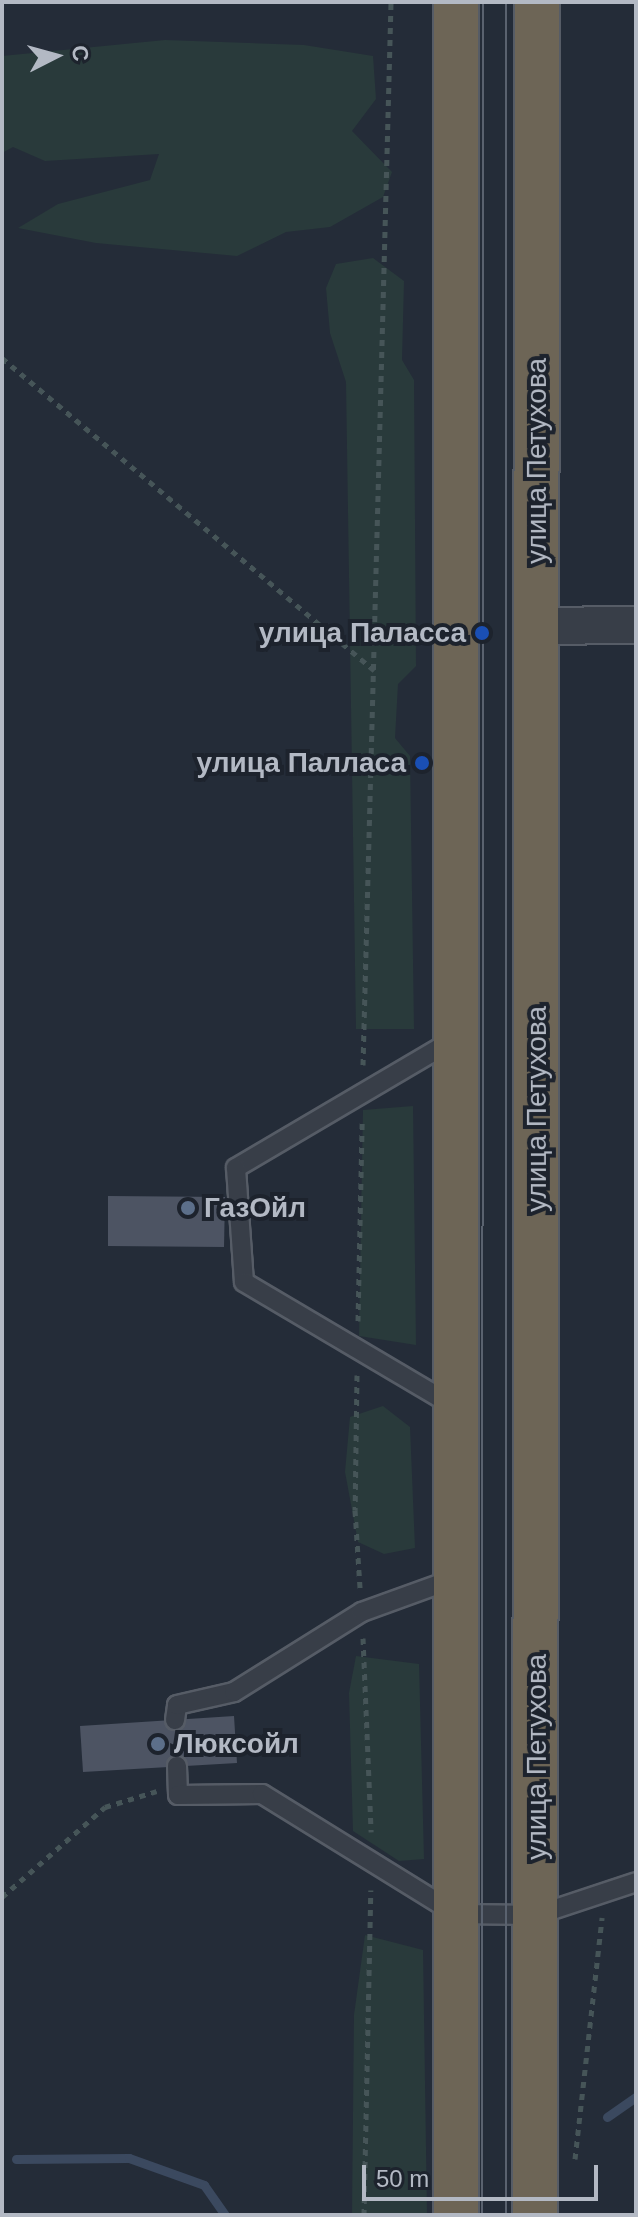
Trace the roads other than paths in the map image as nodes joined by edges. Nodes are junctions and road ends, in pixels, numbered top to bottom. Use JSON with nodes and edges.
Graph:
{"nodes":[{"id":1,"x":456,"y":2,"type":"edge"},
{"id":2,"x":537,"y":2,"type":"edge"},
{"id":3,"x":636,"y":625,"type":"edge"},
{"id":4,"x":537,"y":626,"type":"junction"},
{"id":5,"x":456,"y":1038,"type":"junction"},
{"id":6,"x":456,"y":1408,"type":"junction"},
{"id":7,"x":456,"y":1578,"type":"junction"},
{"id":8,"x":175,"y":1720,"type":"dead end"},
{"id":9,"x":177,"y":1776,"type":"road end"},
{"id":10,"x":636,"y":1882,"type":"edge"},
{"id":11,"x":456,"y":1914,"type":"junction"},
{"id":12,"x":537,"y":1915,"type":"junction"},
{"id":13,"x":456,"y":2215,"type":"edge"},
{"id":14,"x":535,"y":2215,"type":"edge"}],
"edges":[{"from":1,"to":5,"type":"highway"},
{"from":2,"to":4,"type":"highway","name":"улица Петухова"},
{"from":3,"to":4,"type":"street"},
{"from":4,"to":12,"type":"highway","name":"улица Петухова"},
{"from":5,"to":6,"type":"highway"},
{"from":5,"to":6,"type":"lane"},
{"from":6,"to":7,"type":"highway"},
{"from":7,"to":8,"type":"lane"},
{"from":7,"to":11,"type":"highway"},
{"from":9,"to":11,"type":"lane"},
{"from":10,"to":12,"type":"lane"},
{"from":11,"to":12,"type":"lane"},
{"from":11,"to":13,"type":"highway"},
{"from":12,"to":14,"type":"highway","name":"улица Петухова"}]}
